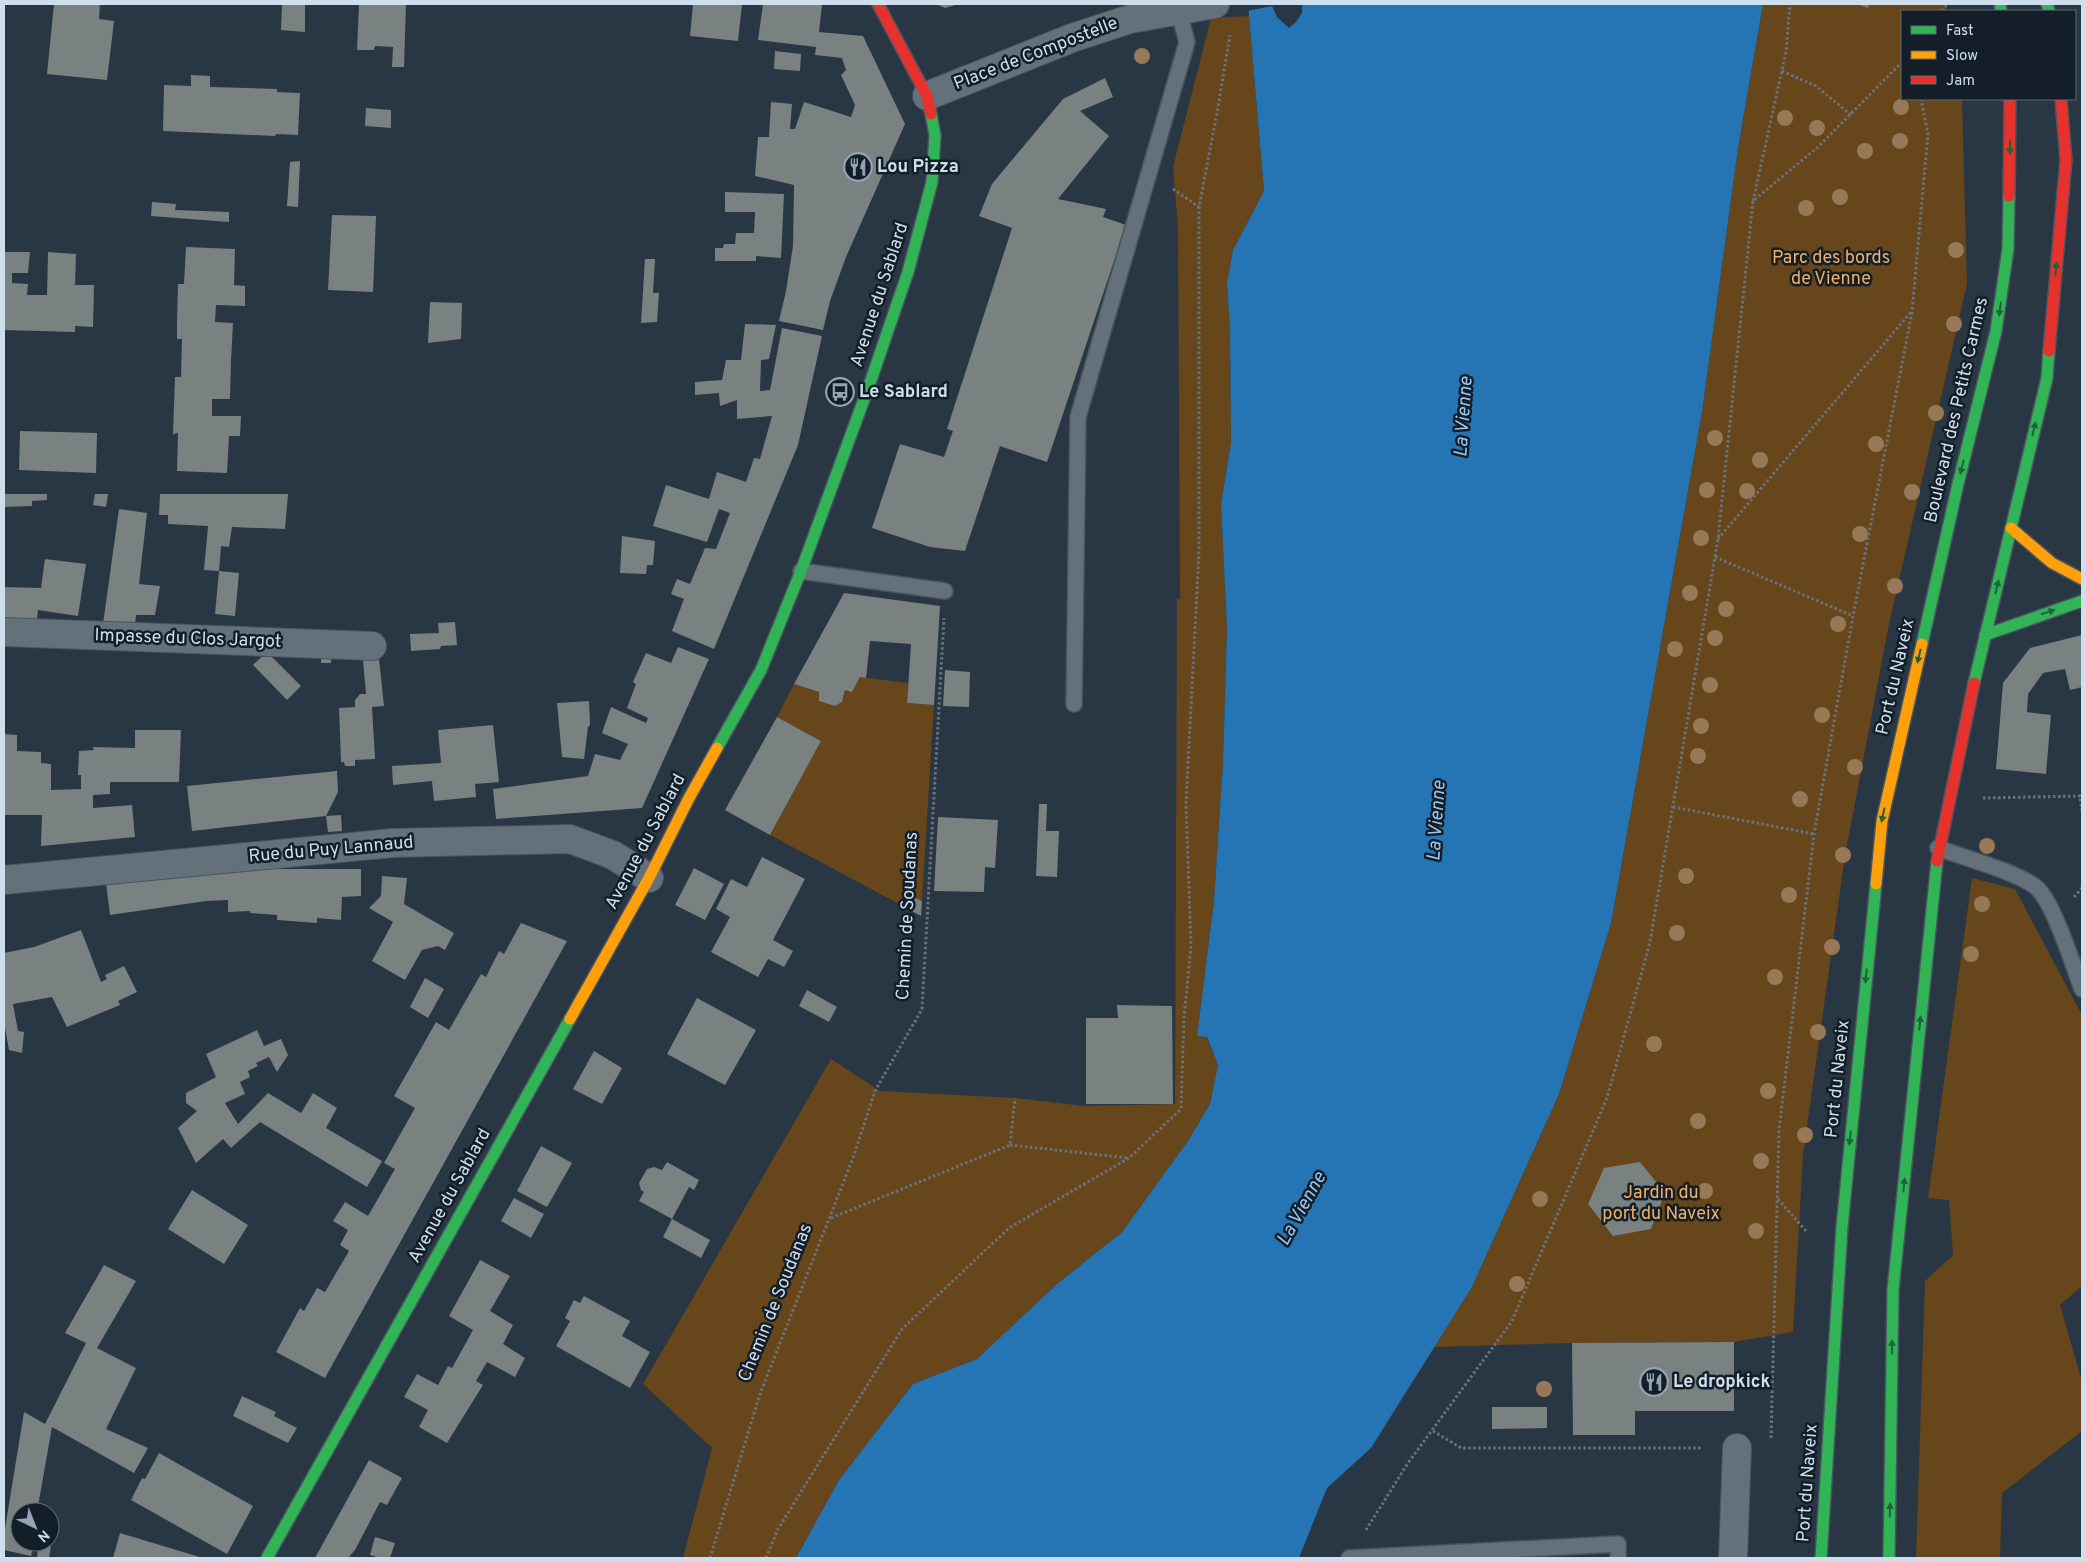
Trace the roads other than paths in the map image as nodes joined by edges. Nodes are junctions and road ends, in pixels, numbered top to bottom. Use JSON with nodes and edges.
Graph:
{"nodes":[{"id":1,"x":878,"y":4,"type":"edge"},
{"id":2,"x":1210,"y":4,"type":"edge"},
{"id":3,"x":1178,"y":6,"type":"edge"},
{"id":4,"x":926,"y":96,"type":"junction"},
{"id":5,"x":2010,"y":100,"type":"edge"},
{"id":6,"x":2061,"y":100,"type":"edge"},
{"id":7,"x":2011,"y":528,"type":"junction"},
{"id":8,"x":800,"y":571,"type":"junction"},
{"id":9,"x":2082,"y":579,"type":"edge"},
{"id":10,"x":945,"y":592,"type":"road end"},
{"id":11,"x":2082,"y":601,"type":"edge"},
{"id":12,"x":1930,"y":608,"type":"joint"},
{"id":13,"x":4,"y":632,"type":"edge"},
{"id":14,"x":1986,"y":635,"type":"junction"},
{"id":15,"x":372,"y":646,"type":"dead end"},
{"id":16,"x":1074,"y":704,"type":"dead end"},
{"id":17,"x":1938,"y":848,"type":"junction"},
{"id":18,"x":649,"y":878,"type":"junction"},
{"id":19,"x":4,"y":880,"type":"edge"},
{"id":20,"x":2082,"y":989,"type":"edge"},
{"id":21,"x":1737,"y":1448,"type":"road end"},
{"id":22,"x":267,"y":1558,"type":"edge"},
{"id":23,"x":1349,"y":1558,"type":"edge"},
{"id":24,"x":1618,"y":1558,"type":"edge"},
{"id":25,"x":1733,"y":1558,"type":"edge"},
{"id":26,"x":1821,"y":1558,"type":"edge"},
{"id":27,"x":1889,"y":1558,"type":"edge"}],
"edges":[{"from":1,"to":4,"type":"main road","name":"Avenue du Sablard"},
{"from":2,"to":3,"type":"street","name":"Place de Compostelle"},
{"from":3,"to":4,"type":"street","name":"Place de Compostelle"},
{"from":3,"to":16,"type":"lane"},
{"from":4,"to":8,"type":"main road","name":"Avenue du Sablard"},
{"from":5,"to":12,"type":"main road","name":"Boulevard des Petits Carmes","one_way":true},
{"from":7,"to":6,"type":"main road","one_way":true},
{"from":7,"to":9,"type":"main road"},
{"from":14,"to":7,"type":"main road","one_way":true},
{"from":8,"to":10,"type":"lane"},
{"from":8,"to":18,"type":"main road","name":"Avenue du Sablard"},
{"from":14,"to":11,"type":"main road","one_way":true},
{"from":12,"to":26,"type":"main road","name":"Port du Naveix","one_way":true},
{"from":13,"to":15,"type":"street","name":"Impasse du Clos Jargot"},
{"from":14,"to":17,"type":"main road"},
{"from":17,"to":20,"type":"lane"},
{"from":27,"to":17,"type":"main road","one_way":true},
{"from":18,"to":19,"type":"street","name":"Rue du Puy Lannaud"},
{"from":18,"to":22,"type":"main road","name":"Avenue du Sablard"},
{"from":21,"to":25,"type":"street"},
{"from":23,"to":24,"type":"lane"}]}
